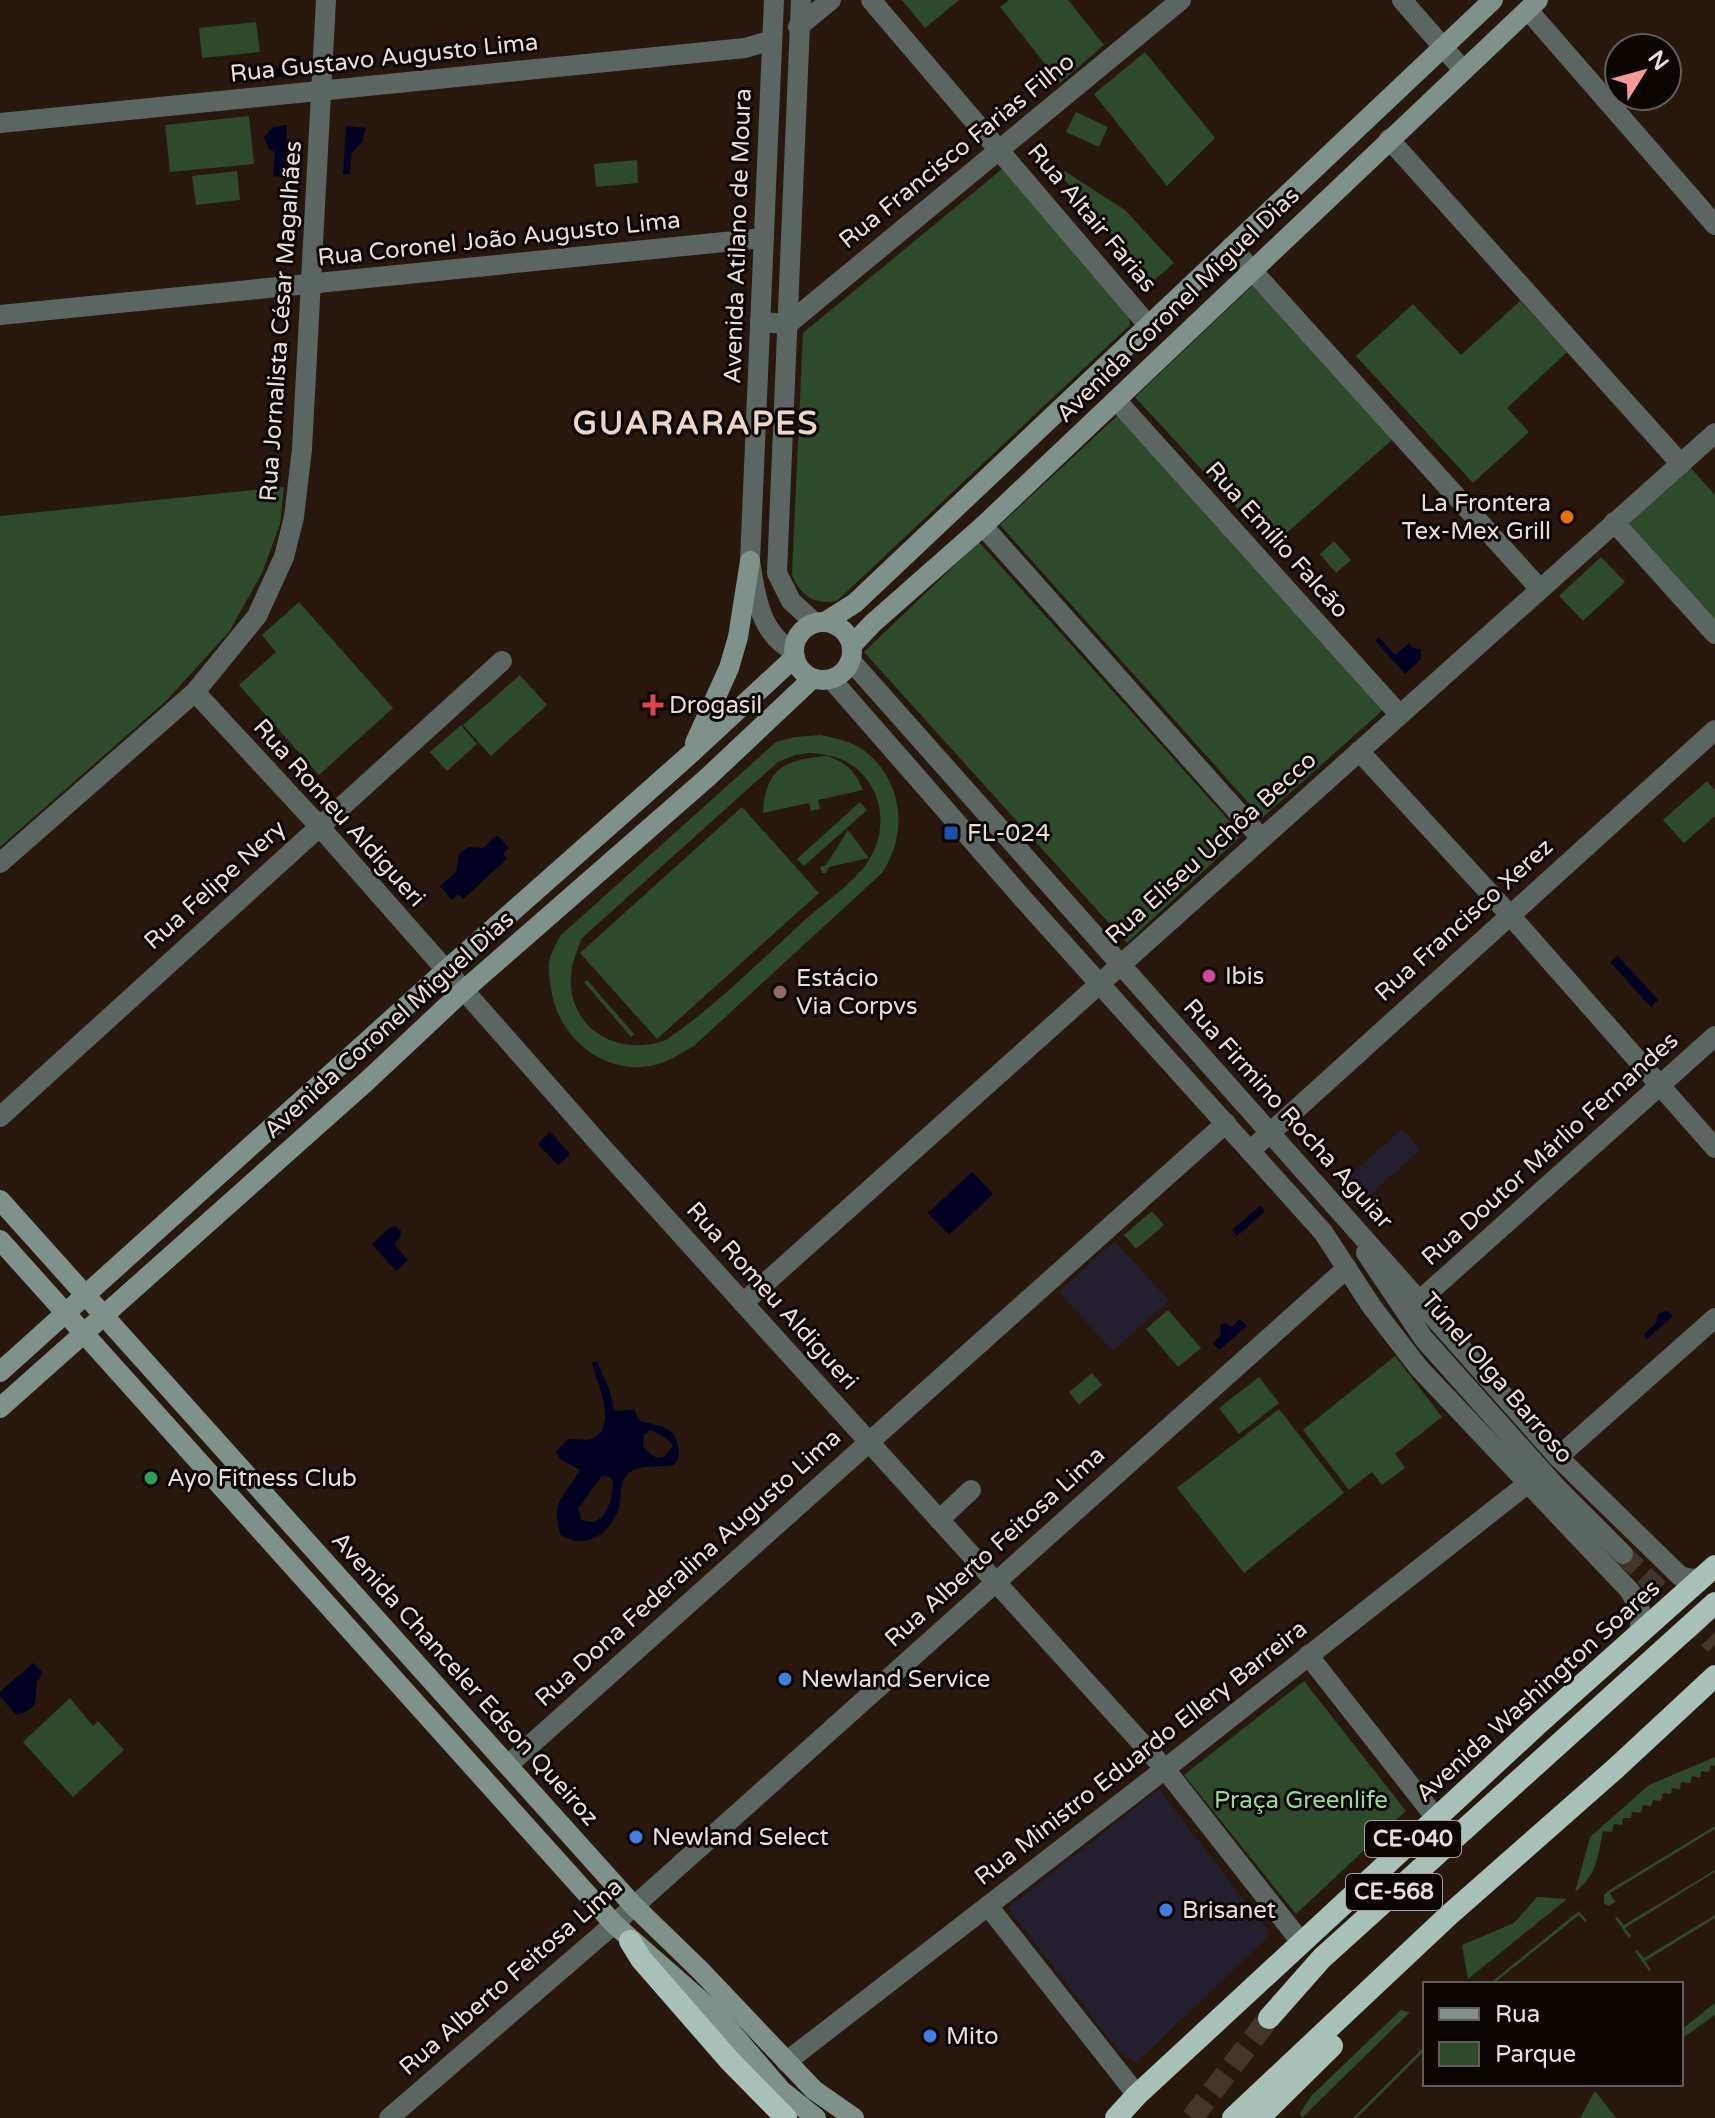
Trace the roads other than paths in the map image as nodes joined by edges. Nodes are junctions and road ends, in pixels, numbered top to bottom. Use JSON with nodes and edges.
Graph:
{"nodes":[{"id":1,"x":326,"y":0,"type":"edge"},
{"id":2,"x":774,"y":0,"type":"edge"},
{"id":3,"x":801,"y":0,"type":"edge"},
{"id":4,"x":831,"y":0,"type":"edge"},
{"id":5,"x":871,"y":0,"type":"edge"},
{"id":6,"x":1181,"y":0,"type":"edge"},
{"id":7,"x":1402,"y":0,"type":"edge"},
{"id":8,"x":1493,"y":0,"type":"edge"},
{"id":9,"x":1533,"y":5,"type":"edge"},
{"id":10,"x":798,"y":27,"type":"junction"},
{"id":11,"x":772,"y":40,"type":"junction"},
{"id":12,"x":1444,"y":48,"type":"junction"},
{"id":13,"x":1463,"y":70,"type":"junction"},
{"id":14,"x":322,"y":89,"type":"junction"},
{"id":15,"x":0,"y":123,"type":"edge"},
{"id":16,"x":1389,"y":139,"type":"junction"},
{"id":17,"x":1002,"y":150,"type":"junction"},
{"id":18,"x":1715,"y":225,"type":"edge"},
{"id":19,"x":764,"y":238,"type":"junction"},
{"id":20,"x":1231,"y":247,"type":"junction"},
{"id":21,"x":1252,"y":271,"type":"junction"},
{"id":22,"x":312,"y":283,"type":"junction"},
{"id":23,"x":0,"y":315,"type":"edge"},
{"id":24,"x":760,"y":322,"type":"junction"},
{"id":25,"x":788,"y":324,"type":"junction"},
{"id":26,"x":1148,"y":325,"type":"junction"},
{"id":27,"x":1116,"y":400,"type":"junction"},
{"id":28,"x":1715,"y":433,"type":"edge"},
{"id":29,"x":1681,"y":464,"type":"junction"},
{"id":30,"x":1614,"y":522,"type":"junction"},
{"id":31,"x":983,"y":526,"type":"junction"},
{"id":32,"x":750,"y":561,"type":"junction"},
{"id":33,"x":1539,"y":588,"type":"junction"},
{"id":34,"x":820,"y":622,"type":"junction"},
{"id":35,"x":1715,"y":634,"type":"edge"},
{"id":36,"x":852,"y":653,"type":"junction"},
{"id":37,"x":794,"y":654,"type":"junction"},
{"id":38,"x":502,"y":661,"type":"dead end"},
{"id":39,"x":822,"y":679,"type":"junction"},
{"id":40,"x":195,"y":692,"type":"junction"},
{"id":41,"x":1399,"y":714,"type":"junction"},
{"id":42,"x":1715,"y":730,"type":"edge"},
{"id":43,"x":1359,"y":751,"type":"junction"},
{"id":44,"x":687,"y":757,"type":"junction"},
{"id":45,"x":319,"y":826,"type":"junction"},
{"id":46,"x":1261,"y":838,"type":"junction"},
{"id":47,"x":0,"y":863,"type":"edge"},
{"id":48,"x":1509,"y":914,"type":"junction"},
{"id":49,"x":1120,"y":965,"type":"junction"},
{"id":50,"x":445,"y":971,"type":"junction"},
{"id":51,"x":1099,"y":981,"type":"junction"},
{"id":52,"x":463,"y":991,"type":"junction"},
{"id":53,"x":1715,"y":1036,"type":"edge"},
{"id":54,"x":1661,"y":1085,"type":"junction"},
{"id":55,"x":296,"y":1107,"type":"junction"},
{"id":56,"x":0,"y":1117,"type":"edge"},
{"id":57,"x":1226,"y":1123,"type":"junction"},
{"id":58,"x":313,"y":1128,"type":"junction"},
{"id":59,"x":1269,"y":1134,"type":"junction"},
{"id":60,"x":1715,"y":1148,"type":"edge"},
{"id":61,"x":1250,"y":1151,"type":"junction"},
{"id":62,"x":0,"y":1200,"type":"edge"},
{"id":63,"x":1348,"y":1224,"type":"junction"},
{"id":64,"x":0,"y":1240,"type":"edge"},
{"id":65,"x":1347,"y":1268,"type":"junction"},
{"id":66,"x":85,"y":1295,"type":"junction"},
{"id":67,"x":1419,"y":1301,"type":"junction"},
{"id":68,"x":743,"y":1303,"type":"junction"},
{"id":69,"x":65,"y":1313,"type":"junction"},
{"id":70,"x":103,"y":1315,"type":"junction"},
{"id":71,"x":1715,"y":1318,"type":"edge"},
{"id":72,"x":83,"y":1334,"type":"junction"},
{"id":73,"x":0,"y":1372,"type":"edge"},
{"id":74,"x":0,"y":1408,"type":"edge"},
{"id":75,"x":200,"y":1422,"type":"junction"},
{"id":76,"x":180,"y":1441,"type":"junction"},
{"id":77,"x":869,"y":1441,"type":"junction"},
{"id":78,"x":1558,"y":1457,"type":"junction"},
{"id":79,"x":1527,"y":1484,"type":"junction"},
{"id":80,"x":971,"y":1490,"type":"dead end"},
{"id":81,"x":939,"y":1520,"type":"junction"},
{"id":82,"x":1623,"y":1554,"type":"tunnel mouth"},
{"id":83,"x":294,"y":1569,"type":"junction"},
{"id":84,"x":1708,"y":1572,"type":"edge"},
{"id":85,"x":994,"y":1582,"type":"junction"},
{"id":86,"x":362,"y":1603,"type":"junction"},
{"id":87,"x":1715,"y":1603,"type":"edge"},
{"id":88,"x":1640,"y":1632,"type":"junction"},
{"id":89,"x":1308,"y":1655,"type":"junction"},
{"id":90,"x":1710,"y":1686,"type":"edge"},
{"id":91,"x":508,"y":1765,"type":"junction"},
{"id":92,"x":1165,"y":1769,"type":"junction"},
{"id":93,"x":1436,"y":1818,"type":"junction"},
{"id":94,"x":633,"y":1905,"type":"junction"},
{"id":95,"x":988,"y":1906,"type":"junction"},
{"id":96,"x":1449,"y":1915,"type":"junction"},
{"id":97,"x":614,"y":1924,"type":"junction"},
{"id":98,"x":630,"y":1941,"type":"junction"},
{"id":99,"x":1301,"y":1942,"type":"junction"},
{"id":100,"x":1269,"y":2018,"type":"tunnel mouth"},
{"id":101,"x":786,"y":2062,"type":"junction"},
{"id":102,"x":1137,"y":2095,"type":"junction"},
{"id":103,"x":389,"y":2118,"type":"edge"},
{"id":104,"x":786,"y":2118,"type":"edge"},
{"id":105,"x":816,"y":2118,"type":"edge"},
{"id":106,"x":854,"y":2118,"type":"edge"},
{"id":107,"x":1116,"y":2118,"type":"edge"},
{"id":108,"x":1233,"y":2118,"type":"edge"},
{"id":109,"x":1259,"y":2118,"type":"edge"}],
"edges":[{"from":1,"to":14,"type":"street","name":"Rua Jornalista César Magalhães"},
{"from":2,"to":11,"type":"street","name":"Avenida Atilano de Moura"},
{"from":3,"to":10,"type":"street"},
{"from":4,"to":10,"type":"street"},
{"from":5,"to":17,"type":"street","name":"Rua Altair Farias"},
{"from":6,"to":17,"type":"street","name":"Rua Francisco Farias Filho"},
{"from":7,"to":12,"type":"street"},
{"from":8,"to":12,"type":"main road","name":"Avenida Coronel Miguel Dias"},
{"from":9,"to":13,"type":"main road","name":"Avenida Coronel Miguel Dias"},
{"from":9,"to":18,"type":"street"},
{"from":10,"to":25,"type":"street"},
{"from":11,"to":14,"type":"street","name":"Rua Gustavo Augusto Lima"},
{"from":11,"to":19,"type":"street","name":"Avenida Atilano de Moura"},
{"from":12,"to":13,"type":"street"},
{"from":12,"to":20,"type":"main road","name":"Avenida Coronel Miguel Dias"},
{"from":13,"to":16,"type":"main road","name":"Avenida Coronel Miguel Dias"},
{"from":14,"to":15,"type":"street","name":"Rua Gustavo Augusto Lima"},
{"from":14,"to":22,"type":"street","name":"Rua Jornalista César Magalhães"},
{"from":16,"to":21,"type":"main road","name":"Avenida Coronel Miguel Dias"},
{"from":16,"to":29,"type":"street"},
{"from":17,"to":25,"type":"street","name":"Rua Francisco Farias Filho"},
{"from":17,"to":26,"type":"street","name":"Rua Altair Farias"},
{"from":19,"to":22,"type":"street","name":"Rua Coronel João Augusto Lima"},
{"from":19,"to":24,"type":"street","name":"Avenida Atilano de Moura"},
{"from":20,"to":21,"type":"street"},
{"from":20,"to":26,"type":"main road","name":"Avenida Coronel Miguel Dias"},
{"from":21,"to":27,"type":"main road","name":"Avenida Coronel Miguel Dias"},
{"from":21,"to":33,"type":"street"},
{"from":22,"to":23,"type":"street","name":"Rua Coronel João Augusto Lima"},
{"from":22,"to":40,"type":"street","name":"Rua Jornalista César Magalhães"},
{"from":24,"to":25,"type":"street"},
{"from":24,"to":32,"type":"street","name":"Avenida Atilano de Moura"},
{"from":25,"to":34,"type":"street"},
{"from":26,"to":34,"type":"main road","name":"Avenida Coronel Miguel Dias"},
{"from":27,"to":31,"type":"main road","name":"Avenida Coronel Miguel Dias"},
{"from":27,"to":41,"type":"street","name":"Rua Emílio Falcão"},
{"from":28,"to":29,"type":"street","name":"Rua Eliseu Uchôa Becco"},
{"from":29,"to":30,"type":"street","name":"Rua Eliseu Uchôa Becco"},
{"from":30,"to":33,"type":"street","name":"Rua Eliseu Uchôa Becco"},
{"from":30,"to":35,"type":"street"},
{"from":31,"to":36,"type":"main road","name":"Avenida Coronel Miguel Dias"},
{"from":31,"to":46,"type":"street"},
{"from":32,"to":37,"type":"street","name":"Avenida Atilano de Moura"},
{"from":32,"to":44,"type":"main road"},
{"from":33,"to":41,"type":"street","name":"Rua Eliseu Uchôa Becco"},
{"from":34,"to":36,"type":"main road"},
{"from":34,"to":37,"type":"main road"},
{"from":36,"to":39,"type":"main road"},
{"from":36,"to":49,"type":"street","name":"Rua Firmino Rocha Aguiar"},
{"from":37,"to":39,"type":"main road"},
{"from":37,"to":44,"type":"main road","name":"Avenida Coronel Miguel Dias"},
{"from":38,"to":45,"type":"street","name":"Rua Felipe Nery"},
{"from":39,"to":51,"type":"street"},
{"from":39,"to":52,"type":"main road","name":"Avenida Coronel Miguel Dias"},
{"from":40,"to":45,"type":"street","name":"Rua Romeu Aldigueri"},
{"from":40,"to":47,"type":"street","name":"Rua Jornalista César Magalhães"},
{"from":41,"to":43,"type":"street","name":"Rua Eliseu Uchôa Becco"},
{"from":42,"to":48,"type":"street","name":"Rua Francisco Xerez"},
{"from":43,"to":46,"type":"street","name":"Rua Eliseu Uchôa Becco"},
{"from":43,"to":48,"type":"street"},
{"from":44,"to":50,"type":"main road","name":"Avenida Coronel Miguel Dias"},
{"from":45,"to":50,"type":"street","name":"Rua Romeu Aldigueri"},
{"from":45,"to":56,"type":"street","name":"Rua Felipe Nery"},
{"from":46,"to":49,"type":"street","name":"Rua Eliseu Uchôa Becco"},
{"from":48,"to":54,"type":"street"},
{"from":48,"to":59,"type":"street","name":"Rua Francisco Xerez"},
{"from":49,"to":51,"type":"street","name":"Rua Eliseu Uchôa Becco"},
{"from":49,"to":59,"type":"street","name":"Rua Firmino Rocha Aguiar"},
{"from":50,"to":52,"type":"street","name":"Rua Romeu Aldigueri"},
{"from":50,"to":55,"type":"main road","name":"Avenida Coronel Miguel Dias"},
{"from":51,"to":57,"type":"street"},
{"from":51,"to":68,"type":"street","name":"Rua Eliseu Uchôa Becco"},
{"from":52,"to":58,"type":"main road","name":"Avenida Coronel Miguel Dias"},
{"from":52,"to":68,"type":"street","name":"Rua Romeu Aldigueri"},
{"from":53,"to":54,"type":"street","name":"Rua Doutor Márlio Fernandes"},
{"from":54,"to":60,"type":"street"},
{"from":54,"to":67,"type":"street","name":"Rua Doutor Márlio Fernandes"},
{"from":55,"to":58,"type":"main road"},
{"from":55,"to":66,"type":"main road","name":"Avenida Coronel Miguel Dias"},
{"from":57,"to":61,"type":"street"},
{"from":57,"to":77,"type":"street","name":"Rua Dona Federalina Augusto Lima"},
{"from":58,"to":70,"type":"main road","name":"Avenida Coronel Miguel Dias"},
{"from":59,"to":61,"type":"street","name":"Rua Francisco Xerez"},
{"from":59,"to":63,"type":"street","name":"Rua Firmino Rocha Aguiar"},
{"from":61,"to":65,"type":"street"},
{"from":62,"to":66,"type":"main road","name":"Avenida Chanceler Edson Queiroz"},
{"from":63,"to":67,"type":"street","name":"Rua Firmino Rocha Aguiar"},
{"from":63,"to":82,"type":"street","name":"Túnel Olga Barroso"},
{"from":64,"to":69,"type":"main road"},
{"from":65,"to":79,"type":"street"},
{"from":65,"to":85,"type":"street","name":"Rua Alberto Feitosa Lima"},
{"from":66,"to":69,"type":"main road","name":"Avenida Coronel Miguel Dias"},
{"from":66,"to":70,"type":"main road","name":"Avenida Chanceler Edson Queiroz"},
{"from":67,"to":78,"type":"street","name":"Rua Firmino Rocha Aguiar"},
{"from":68,"to":77,"type":"street","name":"Rua Romeu Aldigueri"},
{"from":69,"to":72,"type":"main road"},
{"from":69,"to":73,"type":"main road","name":"Avenida Coronel Miguel Dias"},
{"from":70,"to":72,"type":"main road","name":"Avenida Coronel Miguel Dias"},
{"from":70,"to":75,"type":"main road","name":"Avenida Chanceler Edson Queiroz"},
{"from":71,"to":78,"type":"street"},
{"from":72,"to":74,"type":"main road","name":"Avenida Coronel Miguel Dias"},
{"from":72,"to":76,"type":"main road"},
{"from":75,"to":76,"type":"main road"},
{"from":75,"to":86,"type":"main road","name":"Avenida Chanceler Edson Queiroz"},
{"from":76,"to":83,"type":"main road"},
{"from":77,"to":81,"type":"street","name":"Rua Romeu Aldigueri"},
{"from":77,"to":91,"type":"street","name":"Rua Dona Federalina Augusto Lima"},
{"from":78,"to":84,"type":"street","name":"Rua Firmino Rocha Aguiar"},
{"from":79,"to":88,"type":"street"},
{"from":79,"to":89,"type":"street","name":"Rua Ministro Eduardo Ellery Barreira"},
{"from":80,"to":81,"type":"street"},
{"from":81,"to":85,"type":"street","name":"Rua Romeu Aldigueri"},
{"from":83,"to":86,"type":"main road"},
{"from":83,"to":97,"type":"main road"},
{"from":84,"to":88,"type":"highway","name":"Avenida Washington Soares","number":"CE-040"},
{"from":85,"to":92,"type":"street","name":"Rua Romeu Aldigueri"},
{"from":85,"to":94,"type":"street","name":"Rua Alberto Feitosa Lima"},
{"from":86,"to":91,"type":"main road","name":"Avenida Chanceler Edson Queiroz"},
{"from":87,"to":100,"type":"highway","number":"CE-568"},
{"from":88,"to":93,"type":"highway","name":"Avenida Washington Soares","number":"CE-040"},
{"from":89,"to":92,"type":"street","name":"Rua Ministro Eduardo Ellery Barreira"},
{"from":89,"to":93,"type":"street"},
{"from":90,"to":96,"type":"highway","number":"CE-040"},
{"from":91,"to":94,"type":"main road","name":"Avenida Chanceler Edson Queiroz"},
{"from":92,"to":95,"type":"street","name":"Rua Ministro Eduardo Ellery Barreira"},
{"from":92,"to":99,"type":"street","name":"Rua Romeu Aldigueri"},
{"from":93,"to":99,"type":"highway","name":"Avenida Washington Soares","number":"CE-040"},
{"from":94,"to":97,"type":"street","name":"Rua Alberto Feitosa Lima"},
{"from":94,"to":101,"type":"main road","name":"Avenida Chanceler Edson Queiroz"},
{"from":95,"to":101,"type":"street","name":"Rua Ministro Eduardo Ellery Barreira"},
{"from":95,"to":102,"type":"street"},
{"from":96,"to":108,"type":"highway","number":"CE-040"},
{"from":96,"to":109,"type":"highway","number":"CE-568"},
{"from":97,"to":98,"type":"main road"},
{"from":97,"to":103,"type":"street","name":"Rua Alberto Feitosa Lima"},
{"from":98,"to":104,"type":"highway"},
{"from":98,"to":105,"type":"main road"},
{"from":99,"to":102,"type":"highway","name":"Avenida Washington Soares","number":"CE-040"},
{"from":101,"to":106,"type":"main road","name":"Avenida Chanceler Edson Queiroz"},
{"from":102,"to":107,"type":"highway","name":"Avenida Washington Soares","number":"CE-040"}]}
